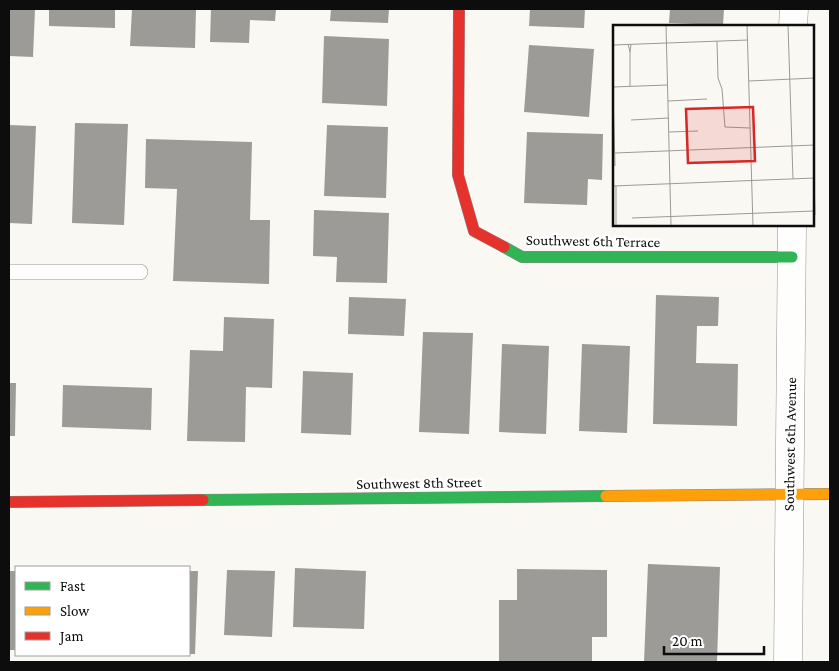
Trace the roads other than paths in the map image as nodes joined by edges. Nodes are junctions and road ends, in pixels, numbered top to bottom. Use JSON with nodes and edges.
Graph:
{"nodes":[{"id":1,"x":459,"y":9,"type":"edge"},
{"id":2,"x":794,"y":9,"type":"edge"},
{"id":3,"x":794,"y":25,"type":"edge"},
{"id":4,"x":792,"y":226,"type":"edge"},
{"id":5,"x":792,"y":258,"type":"junction"},
{"id":6,"x":9,"y":272,"type":"edge"},
{"id":7,"x":140,"y":272,"type":"dead end"},
{"id":8,"x":789,"y":493,"type":"junction"},
{"id":9,"x":830,"y":494,"type":"edge"},
{"id":10,"x":9,"y":502,"type":"edge"},
{"id":11,"x":788,"y":662,"type":"edge"}],
"edges":[{"from":1,"to":5,"type":"street","name":"Southwest 6th Terrace"},
{"from":2,"to":3,"type":"street"},
{"from":4,"to":5,"type":"street","name":"Southwest 6th Avenue"},
{"from":5,"to":8,"type":"street","name":"Southwest 6th Avenue"},
{"from":6,"to":7,"type":"lane"},
{"from":8,"to":9,"type":"street","name":"Southwest 8th Street"},
{"from":8,"to":10,"type":"street","name":"Southwest 8th Street"},
{"from":8,"to":11,"type":"street","name":"Southwest 6th Avenue"}]}
